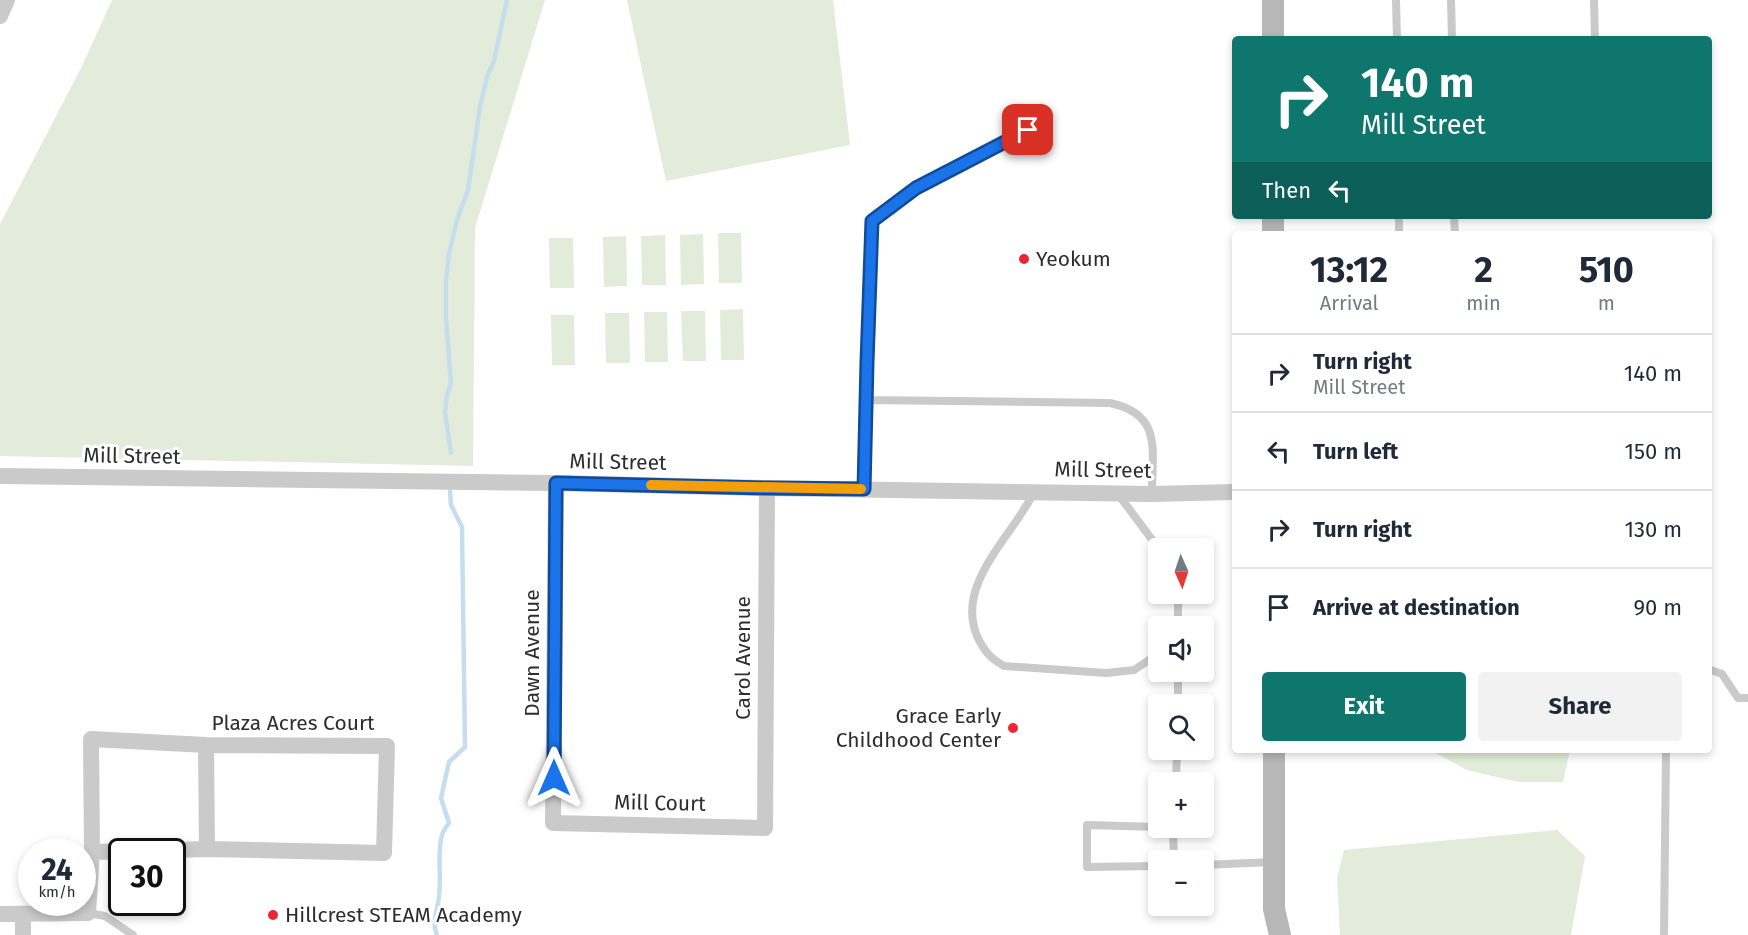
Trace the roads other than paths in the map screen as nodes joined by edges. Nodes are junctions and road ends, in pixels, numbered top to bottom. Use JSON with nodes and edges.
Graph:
{"nodes":[{"id":1,"x":7,"y":0,"type":"edge"},
{"id":2,"x":1273,"y":0,"type":"edge"},
{"id":3,"x":1396,"y":0,"type":"edge"},
{"id":4,"x":1451,"y":0,"type":"edge"},
{"id":5,"x":1594,"y":0,"type":"edge"},
{"id":6,"x":0,"y":16,"type":"edge"},
{"id":7,"x":1273,"y":36,"type":"edge"},
{"id":8,"x":1397,"y":36,"type":"edge"},
{"id":9,"x":1452,"y":36,"type":"edge"},
{"id":10,"x":1595,"y":36,"type":"edge"},
{"id":11,"x":1028,"y":130,"type":"dead end"},
{"id":12,"x":866,"y":400,"type":"junction"},
{"id":13,"x":0,"y":476,"type":"edge"},
{"id":14,"x":556,"y":483,"type":"junction"},
{"id":15,"x":767,"y":488,"type":"junction"},
{"id":16,"x":864,"y":489,"type":"junction"},
{"id":17,"x":1034,"y":492,"type":"junction"},
{"id":18,"x":1232,"y":492,"type":"edge"},
{"id":19,"x":1118,"y":493,"type":"junction"},
{"id":20,"x":1152,"y":494,"type":"junction"},
{"id":21,"x":1151,"y":538,"type":"edge"},
{"id":22,"x":1148,"y":661,"type":"edge"},
{"id":23,"x":1712,"y":670,"type":"edge"},
{"id":24,"x":1748,"y":698,"type":"edge"},
{"id":25,"x":206,"y":745,"type":"junction"},
{"id":26,"x":1274,"y":753,"type":"edge"},
{"id":27,"x":1666,"y":753,"type":"edge"},
{"id":28,"x":553,"y":824,"type":"joint"},
{"id":29,"x":1148,"y":826,"type":"edge"},
{"id":30,"x":765,"y":828,"type":"joint"},
{"id":31,"x":92,"y":838,"type":"edge"},
{"id":32,"x":207,"y":849,"type":"junction"},
{"id":33,"x":96,"y":852,"type":"edge"},
{"id":34,"x":1274,"y":862,"type":"junction"},
{"id":35,"x":1214,"y":865,"type":"edge"},
{"id":36,"x":1148,"y":866,"type":"edge"},
{"id":37,"x":0,"y":914,"type":"edge"},
{"id":38,"x":18,"y":914,"type":"edge"},
{"id":39,"x":96,"y":914,"type":"edge"},
{"id":40,"x":23,"y":916,"type":"edge"},
{"id":41,"x":23,"y":935,"type":"edge"},
{"id":42,"x":133,"y":935,"type":"edge"},
{"id":43,"x":1280,"y":935,"type":"edge"},
{"id":44,"x":1664,"y":935,"type":"edge"}],
"edges":[{"from":1,"to":6,"type":"street"},
{"from":2,"to":7,"type":"street"},
{"from":3,"to":8,"type":"lane"},
{"from":4,"to":9,"type":"lane"},
{"from":5,"to":10,"type":"lane"},
{"from":11,"to":12,"type":"lane"},
{"from":12,"to":16,"type":"lane"},
{"from":12,"to":20,"type":"lane"},
{"from":13,"to":14,"type":"street","name":"Mill Street"},
{"from":14,"to":15,"type":"street","name":"Mill Street"},
{"from":14,"to":28,"type":"street","name":"Dawn Avenue"},
{"from":15,"to":16,"type":"street","name":"Mill Street"},
{"from":15,"to":30,"type":"street","name":"Carol Avenue"},
{"from":16,"to":17,"type":"street","name":"Mill Street"},
{"from":17,"to":19,"type":"street","name":"Mill Street"},
{"from":17,"to":22,"type":"lane"},
{"from":18,"to":20,"type":"street","name":"Mill Street"},
{"from":19,"to":20,"type":"street","name":"Mill Street"},
{"from":19,"to":21,"type":"lane"},
{"from":23,"to":24,"type":"lane"},
{"from":25,"to":31,"type":"street","name":"Plaza Acres Court"},
{"from":25,"to":32,"type":"street"},
{"from":25,"to":32,"type":"street","name":"Plaza Acres Court"},
{"from":26,"to":34,"type":"street"},
{"from":27,"to":44,"type":"lane"},
{"from":28,"to":30,"type":"street","name":"Mill Court"},
{"from":29,"to":36,"type":"lane"},
{"from":32,"to":33,"type":"street","name":"Plaza Acres Court"},
{"from":34,"to":35,"type":"lane"},
{"from":34,"to":43,"type":"street"},
{"from":37,"to":38,"type":"street"},
{"from":39,"to":42,"type":"lane"},
{"from":40,"to":41,"type":"street"}]}
